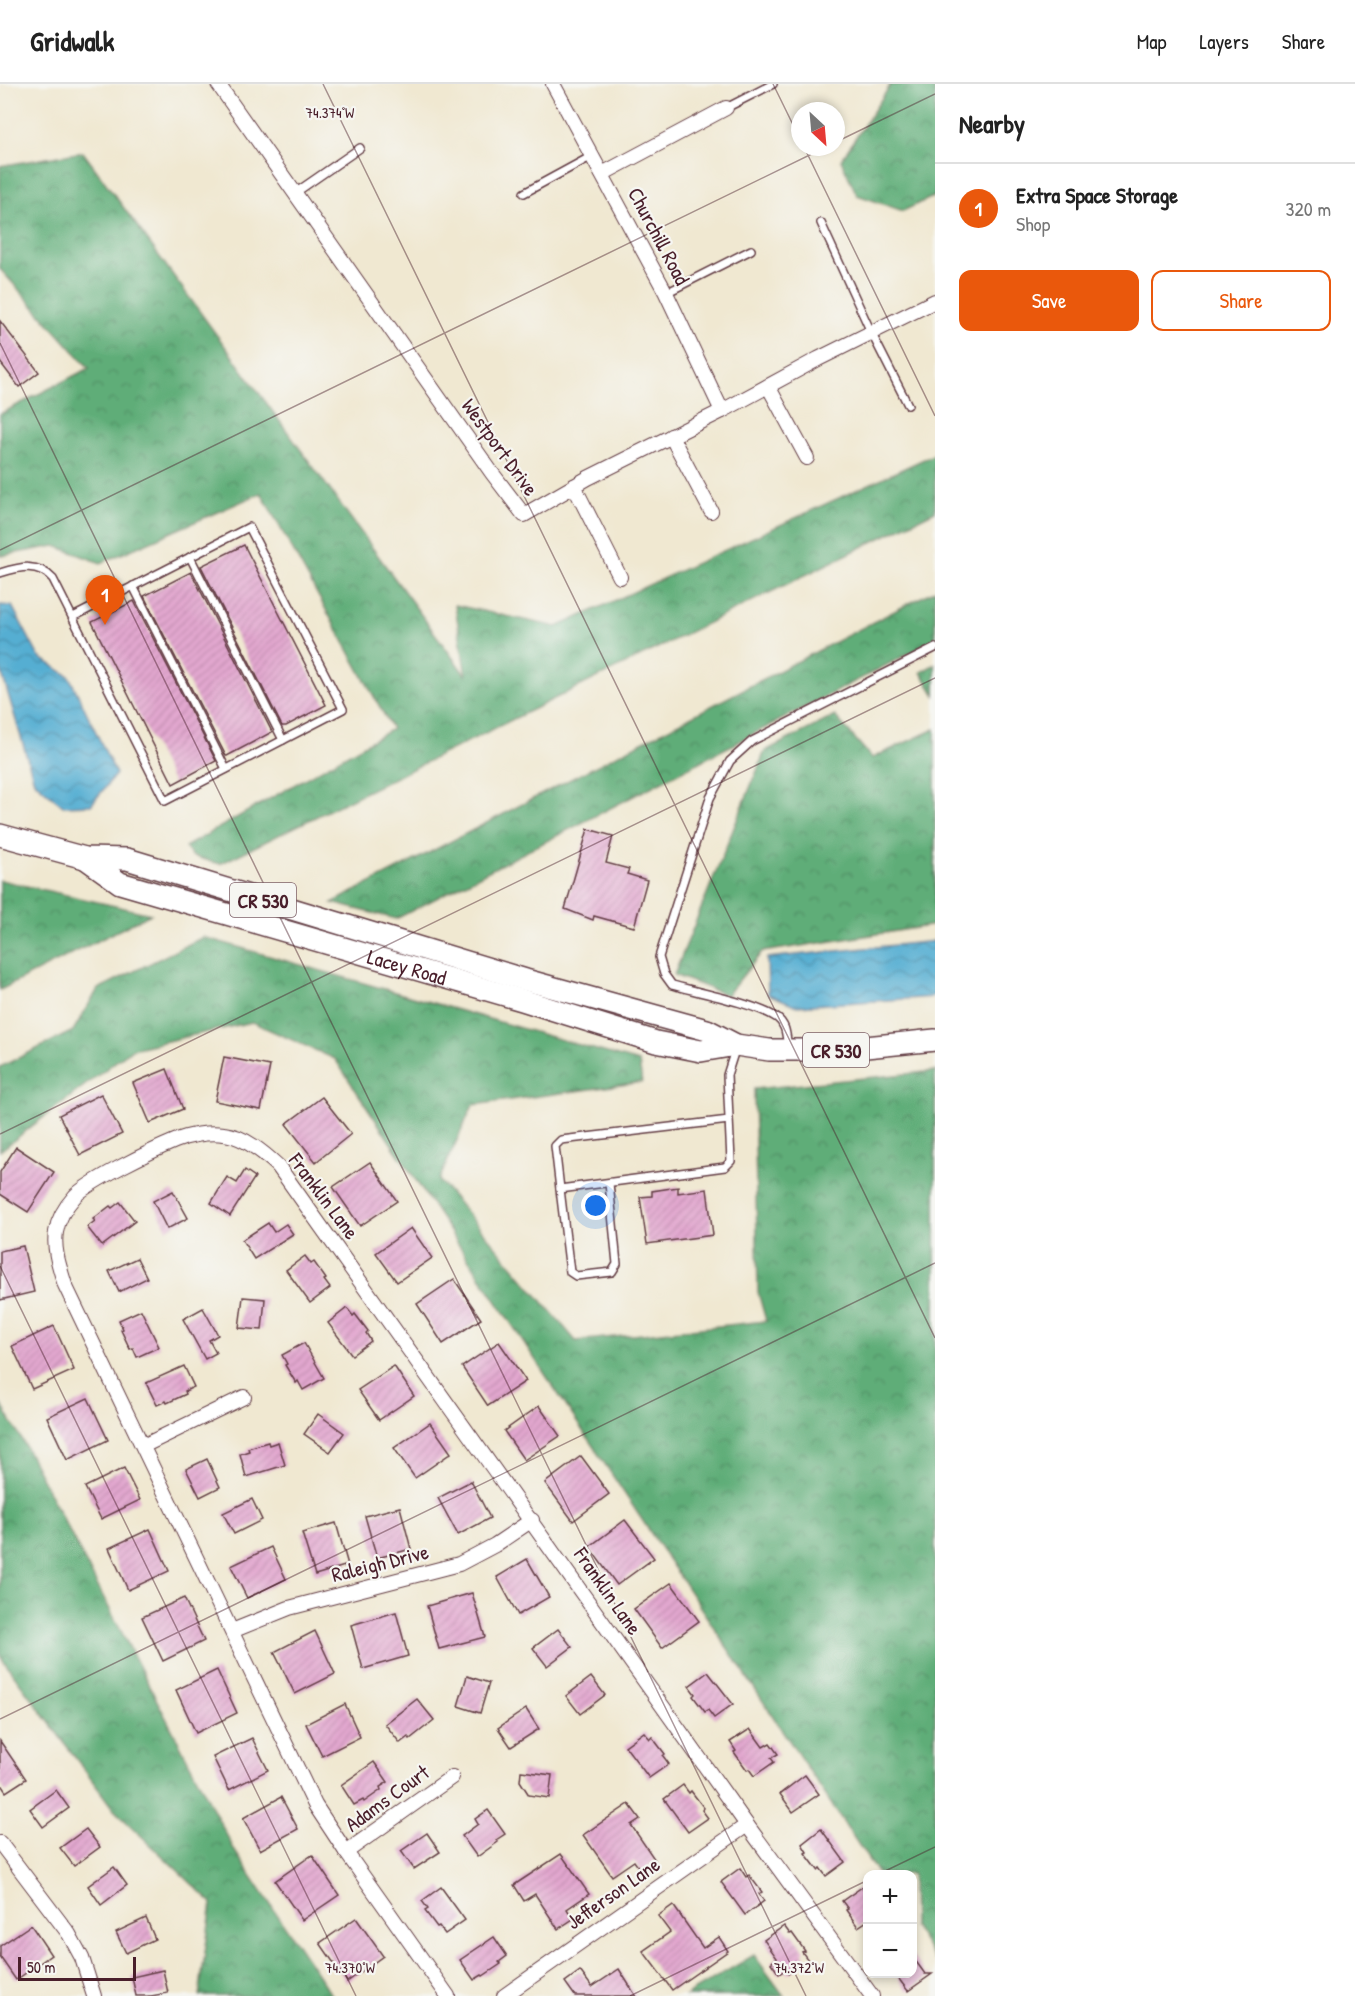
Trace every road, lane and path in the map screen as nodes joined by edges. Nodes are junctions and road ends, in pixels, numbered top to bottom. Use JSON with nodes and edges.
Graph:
{"nodes":[{"id":1,"x":237,"y":84,"type":"edge"},
{"id":2,"x":553,"y":84,"type":"edge"},
{"id":3,"x":773,"y":84,"type":"edge"},
{"id":4,"x":221,"y":88,"type":"edge"},
{"id":5,"x":726,"y":108,"type":"joint"},
{"id":6,"x":360,"y":148,"type":"dead end"},
{"id":7,"x":592,"y":156,"type":"junction"},
{"id":8,"x":602,"y":174,"type":"junction"},
{"id":9,"x":294,"y":193,"type":"junction"},
{"id":10,"x":524,"y":193,"type":"dead end"},
{"id":11,"x":821,"y":223,"type":"dead end"},
{"id":12,"x":751,"y":250,"type":"dead end"},
{"id":13,"x":666,"y":293,"type":"junction"},
{"id":14,"x":935,"y":301,"type":"edge"},
{"id":15,"x":871,"y":332,"type":"junction"},
{"id":16,"x":768,"y":386,"type":"junction"},
{"id":17,"x":908,"y":405,"type":"dead end"},
{"id":18,"x":722,"y":411,"type":"junction"},
{"id":19,"x":671,"y":436,"type":"junction"},
{"id":20,"x":807,"y":458,"type":"dead end"},
{"id":21,"x":574,"y":486,"type":"junction"},
{"id":22,"x":711,"y":511,"type":"dead end"},
{"id":23,"x":190,"y":557,"type":"junction"},
{"id":24,"x":0,"y":573,"type":"edge"},
{"id":25,"x":620,"y":577,"type":"dead end"},
{"id":26,"x":133,"y":586,"type":"junction"},
{"id":27,"x":73,"y":617,"type":"junction"},
{"id":28,"x":935,"y":648,"type":"edge"},
{"id":29,"x":283,"y":740,"type":"junction"},
{"id":30,"x":226,"y":769,"type":"junction"},
{"id":31,"x":0,"y":835,"type":"edge"},
{"id":32,"x":85,"y":858,"type":"junction"},
{"id":33,"x":439,"y":953,"type":"junction"},
{"id":34,"x":433,"y":974,"type":"junction"},
{"id":35,"x":524,"y":990,"type":"junction"},
{"id":36,"x":935,"y":1040,"type":"edge"},
{"id":37,"x":736,"y":1045,"type":"junction"},
{"id":38,"x":788,"y":1050,"type":"junction"},
{"id":39,"x":729,"y":1120,"type":"junction"},
{"id":40,"x":609,"y":1183,"type":"junction"},
{"id":41,"x":560,"y":1190,"type":"junction"},
{"id":42,"x":244,"y":1397,"type":"dead end"},
{"id":43,"x":143,"y":1446,"type":"junction"},
{"id":44,"x":532,"y":1520,"type":"junction"},
{"id":45,"x":232,"y":1631,"type":"junction"},
{"id":46,"x":452,"y":1777,"type":"dead end"},
{"id":47,"x":747,"y":1825,"type":"junction"},
{"id":48,"x":0,"y":1843,"type":"edge"},
{"id":49,"x":346,"y":1852,"type":"junction"},
{"id":50,"x":94,"y":1996,"type":"edge"},
{"id":51,"x":448,"y":1996,"type":"edge"},
{"id":52,"x":504,"y":1996,"type":"edge"},
{"id":53,"x":872,"y":1996,"type":"edge"}],
"edges":[{"from":1,"to":4,"type":"street"},
{"from":2,"to":7,"type":"street","name":"Churchill Road"},
{"from":3,"to":5,"type":"lane"},
{"from":4,"to":9,"type":"street","name":"Westport Drive"},
{"from":5,"to":8,"type":"street"},
{"from":6,"to":9,"type":"lane"},
{"from":7,"to":8,"type":"street","name":"Churchill Road"},
{"from":7,"to":10,"type":"lane"},
{"from":8,"to":13,"type":"street","name":"Churchill Road"},
{"from":9,"to":21,"type":"street","name":"Westport Drive"},
{"from":11,"to":15,"type":"lane"},
{"from":12,"to":13,"type":"lane"},
{"from":13,"to":18,"type":"street","name":"Churchill Road"},
{"from":14,"to":15,"type":"street","name":"Westport Drive"},
{"from":15,"to":16,"type":"street","name":"Westport Drive"},
{"from":15,"to":17,"type":"lane"},
{"from":16,"to":18,"type":"street","name":"Westport Drive"},
{"from":16,"to":20,"type":"street"},
{"from":18,"to":19,"type":"street","name":"Westport Drive"},
{"from":19,"to":21,"type":"street","name":"Westport Drive"},
{"from":19,"to":22,"type":"street"},
{"from":21,"to":25,"type":"street"},
{"from":23,"to":26,"type":"lane"},
{"from":23,"to":29,"type":"lane"},
{"from":23,"to":29,"type":"lane"},
{"from":24,"to":27,"type":"lane"},
{"from":26,"to":27,"type":"lane"},
{"from":26,"to":30,"type":"lane"},
{"from":27,"to":30,"type":"lane"},
{"from":28,"to":38,"type":"lane"},
{"from":29,"to":30,"type":"lane"},
{"from":31,"to":32,"type":"main road","name":"Lacey Road","number":"CR 530"},
{"from":32,"to":33,"type":"main road","name":"Lacey Road","number":"CR 530"},
{"from":32,"to":34,"type":"main road","name":"Lacey Road","number":"CR 530"},
{"from":33,"to":34,"type":"main road"},
{"from":33,"to":35,"type":"main road","name":"Lacey Road","number":"CR 530"},
{"from":34,"to":35,"type":"main road","name":"Lacey Road","number":"CR 530"},
{"from":35,"to":37,"type":"main road","name":"Lacey Road","number":"CR 530"},
{"from":36,"to":38,"type":"main road","name":"Lacey Road","number":"CR 530"},
{"from":37,"to":38,"type":"main road","name":"Lacey Road","number":"CR 530"},
{"from":37,"to":39,"type":"lane"},
{"from":39,"to":40,"type":"lane"},
{"from":39,"to":41,"type":"lane"},
{"from":40,"to":41,"type":"lane"},
{"from":40,"to":41,"type":"lane"},
{"from":42,"to":43,"type":"street"},
{"from":43,"to":44,"type":"street","name":"Franklin Lane"},
{"from":43,"to":45,"type":"street","name":"Franklin Lane"},
{"from":44,"to":45,"type":"street","name":"Raleigh Drive"},
{"from":44,"to":47,"type":"street","name":"Franklin Lane"},
{"from":45,"to":49,"type":"street","name":"Franklin Lane"},
{"from":46,"to":49,"type":"street","name":"Adams Court"},
{"from":47,"to":52,"type":"street","name":"Jefferson Lane"},
{"from":47,"to":53,"type":"street","name":"Franklin Lane"},
{"from":48,"to":50,"type":"street"},
{"from":49,"to":51,"type":"street","name":"Franklin Lane"}]}
